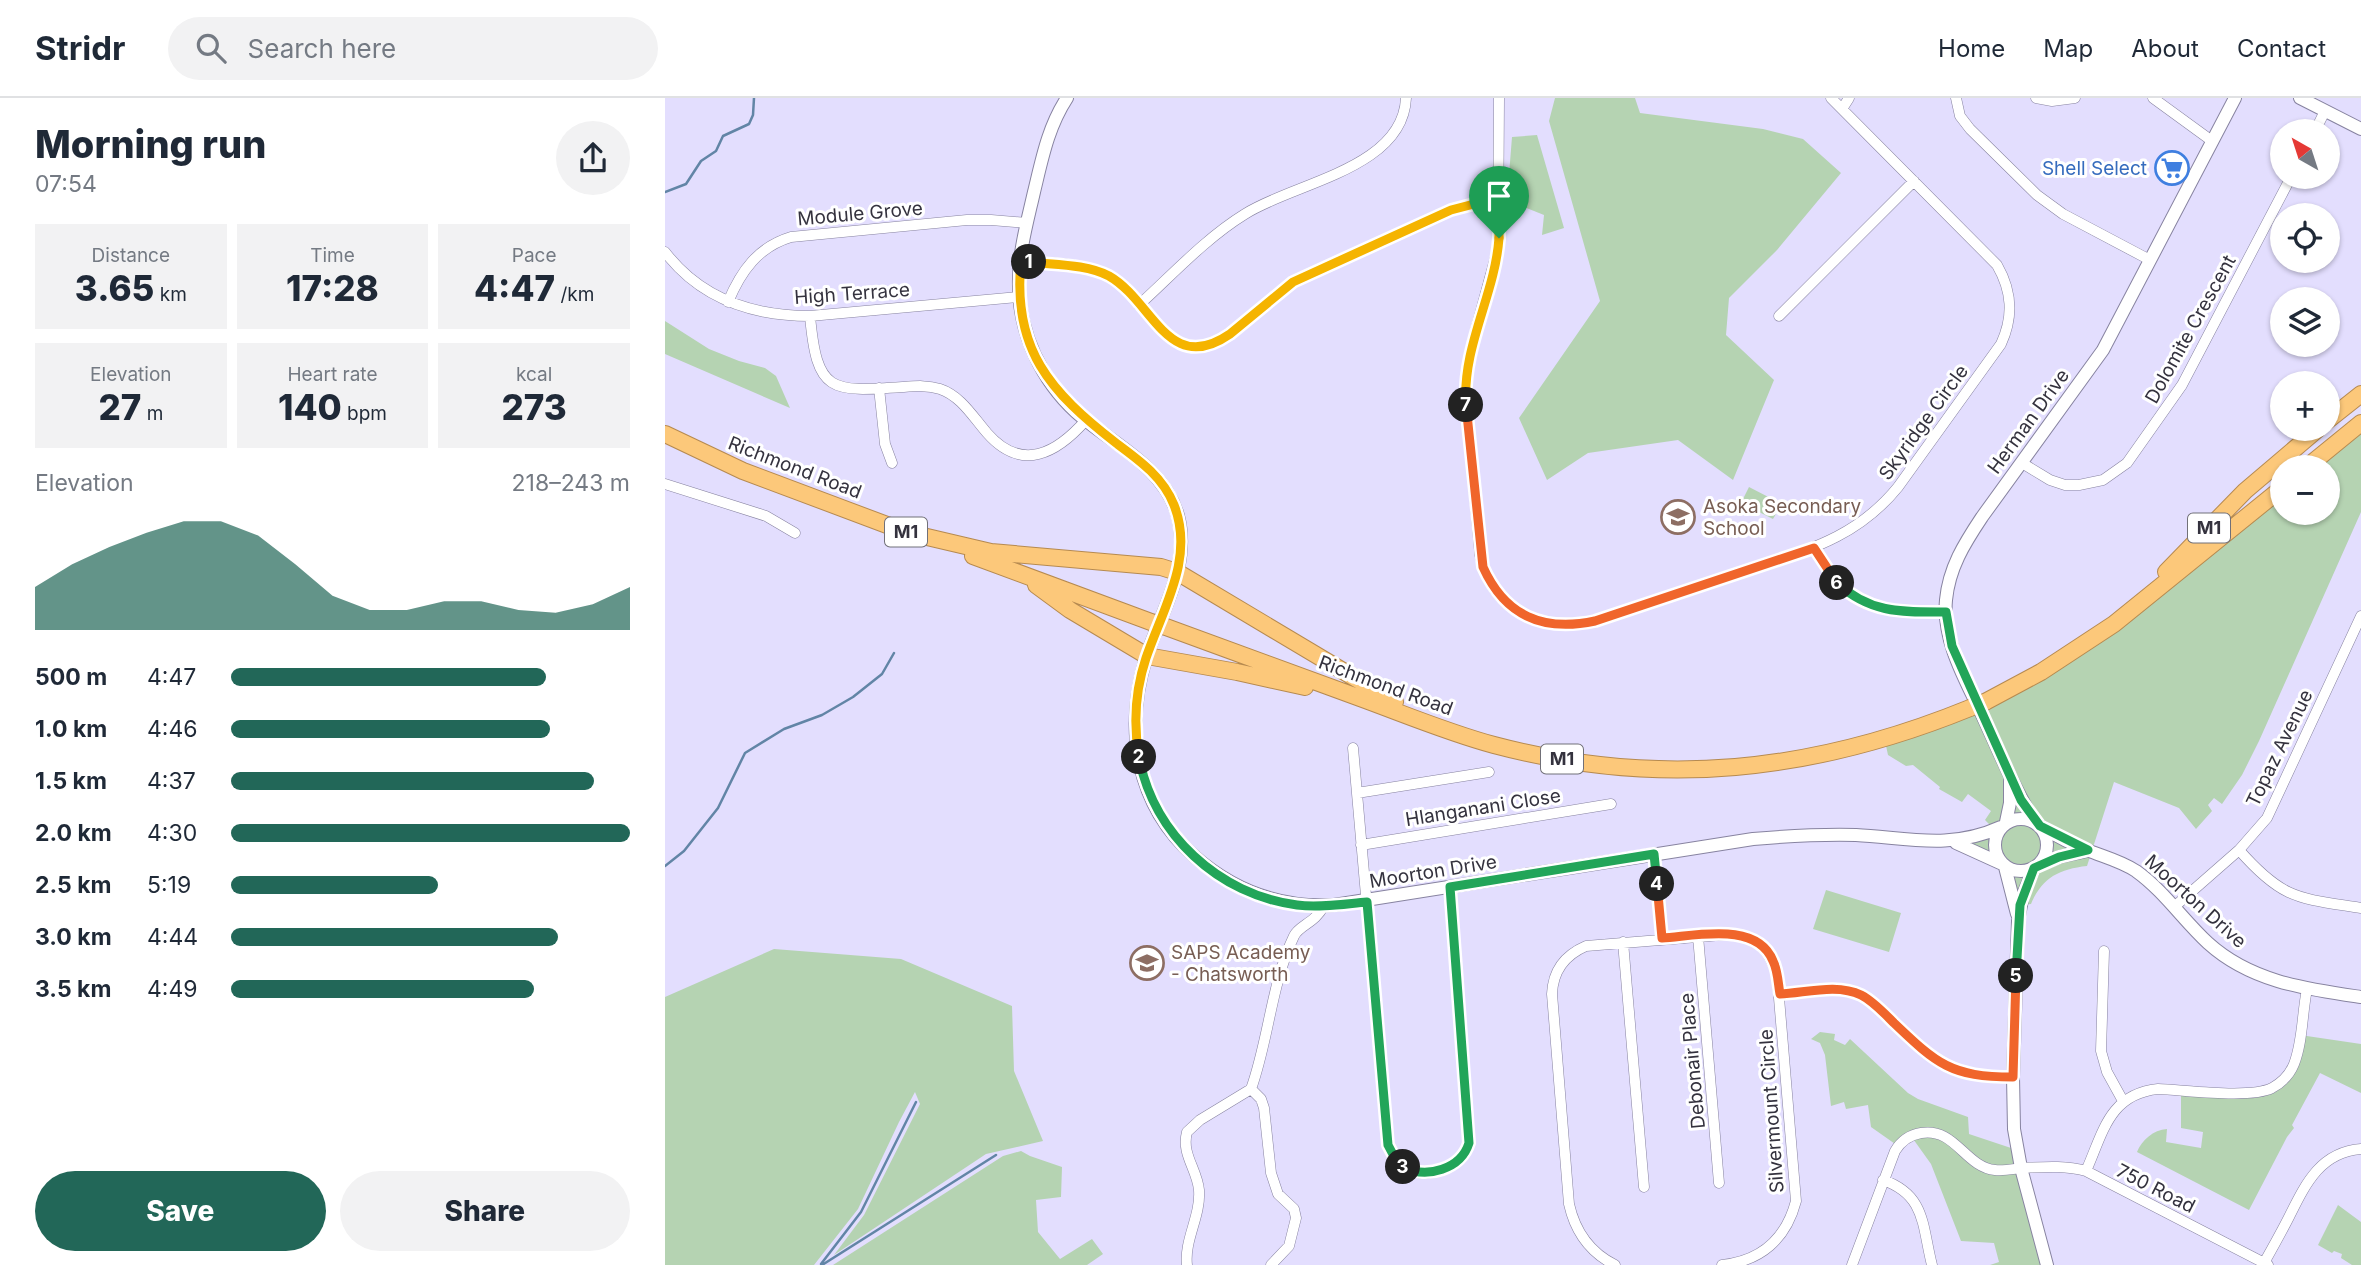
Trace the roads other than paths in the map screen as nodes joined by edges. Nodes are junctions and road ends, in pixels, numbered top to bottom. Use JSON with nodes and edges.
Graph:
{"nodes":[{"id":1,"x":1067,"y":98,"type":"edge"},
{"id":2,"x":1406,"y":98,"type":"edge"},
{"id":3,"x":1499,"y":98,"type":"edge"},
{"id":4,"x":1831,"y":98,"type":"edge"},
{"id":5,"x":1849,"y":98,"type":"edge"},
{"id":6,"x":1955,"y":98,"type":"edge"},
{"id":7,"x":2036,"y":98,"type":"edge"},
{"id":8,"x":2075,"y":98,"type":"edge"},
{"id":9,"x":2154,"y":98,"type":"edge"},
{"id":10,"x":2235,"y":98,"type":"edge"},
{"id":11,"x":2300,"y":98,"type":"edge"},
{"id":12,"x":1842,"y":109,"type":"junction"},
{"id":13,"x":2325,"y":111,"type":"junction"},
{"id":14,"x":2321,"y":119,"type":"edge"},
{"id":15,"x":2361,"y":128,"type":"edge"},
{"id":16,"x":2213,"y":141,"type":"junction"},
{"id":17,"x":1914,"y":180,"type":"junction"},
{"id":18,"x":2285,"y":189,"type":"edge"},
{"id":19,"x":1499,"y":202,"type":"junction"},
{"id":20,"x":1027,"y":223,"type":"junction"},
{"id":21,"x":665,"y":252,"type":"edge"},
{"id":22,"x":2150,"y":260,"type":"junction"},
{"id":23,"x":1021,"y":261,"type":"junction"},
{"id":24,"x":1019,"y":297,"type":"junction"},
{"id":25,"x":727,"y":302,"type":"junction"},
{"id":26,"x":1139,"y":305,"type":"junction"},
{"id":27,"x":810,"y":316,"type":"junction"},
{"id":28,"x":1779,"y":316,"type":"dead end"},
{"id":29,"x":2361,"y":387,"type":"edge"},
{"id":30,"x":879,"y":388,"type":"junction"},
{"id":31,"x":2361,"y":394,"type":"edge"},
{"id":32,"x":2340,"y":409,"type":"edge"},
{"id":33,"x":2340,"y":411,"type":"edge"},
{"id":34,"x":1086,"y":421,"type":"junction"},
{"id":35,"x":2361,"y":424,"type":"edge"},
{"id":36,"x":665,"y":434,"type":"edge"},
{"id":37,"x":2304,"y":441,"type":"edge"},
{"id":38,"x":2322,"y":455,"type":"edge"},
{"id":39,"x":892,"y":463,"type":"dead end"},
{"id":40,"x":2022,"y":463,"type":"junction"},
{"id":41,"x":665,"y":484,"type":"edge"},
{"id":42,"x":2270,"y":498,"type":"edge"},
{"id":43,"x":795,"y":533,"type":"dead end"},
{"id":44,"x":910,"y":533,"type":"junction"},
{"id":45,"x":1814,"y":548,"type":"junction"},
{"id":46,"x":1177,"y":572,"type":"junction"},
{"id":47,"x":1024,"y":575,"type":"junction"},
{"id":48,"x":1946,"y":612,"type":"junction"},
{"id":49,"x":2361,"y":616,"type":"edge"},
{"id":50,"x":1160,"y":621,"type":"junction"},
{"id":51,"x":2103,"y":631,"type":"junction"},
{"id":52,"x":2358,"y":633,"type":"edge"},
{"id":53,"x":1147,"y":656,"type":"junction"},
{"id":54,"x":1395,"y":711,"type":"junction"},
{"id":55,"x":1494,"y":745,"type":"junction"},
{"id":56,"x":1353,"y":748,"type":"dead end"},
{"id":57,"x":1489,"y":772,"type":"dead end"},
{"id":58,"x":2010,"y":777,"type":"junction"},
{"id":59,"x":1357,"y":793,"type":"junction"},
{"id":60,"x":1611,"y":804,"type":"dead end"},
{"id":61,"x":2037,"y":824,"type":"junction"},
{"id":62,"x":2003,"y":825,"type":"junction"},
{"id":63,"x":1953,"y":842,"type":"junction"},
{"id":64,"x":1361,"y":845,"type":"junction"},
{"id":65,"x":2088,"y":850,"type":"junction"},
{"id":66,"x":2239,"y":850,"type":"junction"},
{"id":67,"x":1654,"y":854,"type":"junction"},
{"id":68,"x":2003,"y":865,"type":"junction"},
{"id":69,"x":2036,"y":866,"type":"junction"},
{"id":70,"x":1450,"y":887,"type":"junction"},
{"id":71,"x":1367,"y":902,"type":"junction"},
{"id":72,"x":1324,"y":905,"type":"junction"},
{"id":73,"x":2174,"y":907,"type":"junction"},
{"id":74,"x":2361,"y":908,"type":"edge"},
{"id":75,"x":2018,"y":921,"type":"junction"},
{"id":76,"x":1698,"y":936,"type":"junction"},
{"id":77,"x":1662,"y":938,"type":"junction"},
{"id":78,"x":1623,"y":942,"type":"junction"},
{"id":79,"x":2104,"y":951,"type":"dead end"},
{"id":80,"x":2307,"y":989,"type":"junction"},
{"id":81,"x":1780,"y":994,"type":"junction"},
{"id":82,"x":2361,"y":997,"type":"edge"},
{"id":83,"x":2013,"y":1077,"type":"junction"},
{"id":84,"x":1251,"y":1089,"type":"junction"},
{"id":85,"x":2123,"y":1101,"type":"junction"},
{"id":86,"x":2361,"y":1149,"type":"edge"},
{"id":87,"x":2021,"y":1168,"type":"junction"},
{"id":88,"x":2086,"y":1171,"type":"junction"},
{"id":89,"x":1883,"y":1180,"type":"junction"},
{"id":90,"x":1719,"y":1183,"type":"dead end"},
{"id":91,"x":1644,"y":1187,"type":"dead end"},
{"id":92,"x":2266,"y":1264,"type":"edge"},
{"id":93,"x":1187,"y":1265,"type":"edge"},
{"id":94,"x":1271,"y":1265,"type":"edge"},
{"id":95,"x":1615,"y":1265,"type":"edge"},
{"id":96,"x":1722,"y":1265,"type":"edge"},
{"id":97,"x":1851,"y":1265,"type":"edge"},
{"id":98,"x":1932,"y":1265,"type":"edge"},
{"id":99,"x":2047,"y":1265,"type":"edge"}],
"edges":[{"from":1,"to":20,"type":"street","name":"Moorton Drive"},
{"from":2,"to":26,"type":"street"},
{"from":3,"to":19,"type":"street","name":"Skyridge Circle"},
{"from":4,"to":12,"type":"street","name":"Skyridge Circle"},
{"from":5,"to":12,"type":"street"},
{"from":6,"to":22,"type":"street"},
{"from":7,"to":8,"type":"street"},
{"from":9,"to":16,"type":"street"},
{"from":10,"to":16,"type":"street","name":"Herman Drive"},
{"from":11,"to":13,"type":"street"},
{"from":12,"to":17,"type":"street","name":"Skyridge Circle"},
{"from":13,"to":14,"type":"street"},
{"from":13,"to":15,"type":"street"},
{"from":16,"to":22,"type":"street","name":"Herman Drive"},
{"from":17,"to":28,"type":"street"},
{"from":17,"to":45,"type":"street","name":"Skyridge Circle"},
{"from":18,"to":40,"type":"street","name":"Dolomite Crescent"},
{"from":19,"to":26,"type":"street"},
{"from":19,"to":45,"type":"street","name":"Skyridge Circle"},
{"from":20,"to":23,"type":"street","name":"Moorton Drive"},
{"from":20,"to":25,"type":"street","name":"Module Grove"},
{"from":21,"to":25,"type":"street","name":"High Terrace"},
{"from":22,"to":40,"type":"street","name":"Herman Drive"},
{"from":23,"to":24,"type":"street","name":"Moorton Drive"},
{"from":23,"to":26,"type":"street"},
{"from":24,"to":27,"type":"street","name":"High Terrace"},
{"from":24,"to":34,"type":"street","name":"Moorton Drive"},
{"from":25,"to":27,"type":"street","name":"High Terrace"},
{"from":27,"to":30,"type":"street"},
{"from":29,"to":32,"type":"highway"},
{"from":30,"to":34,"type":"street"},
{"from":30,"to":39,"type":"street"},
{"from":31,"to":33,"type":"highway"},
{"from":34,"to":46,"type":"street","name":"Moorton Drive"},
{"from":35,"to":38,"type":"highway"},
{"from":36,"to":44,"type":"highway","name":"Richmond Road","number":"M1"},
{"from":37,"to":51,"type":"highway","number":"M1"},
{"from":40,"to":48,"type":"street","name":"Herman Drive"},
{"from":41,"to":43,"type":"street"},
{"from":42,"to":51,"type":"highway","number":"M1"},
{"from":44,"to":46,"type":"highway"},
{"from":44,"to":47,"type":"highway","name":"Richmond Road","number":"M1"},
{"from":45,"to":48,"type":"street"},
{"from":46,"to":50,"type":"street","name":"Moorton Drive"},
{"from":46,"to":55,"type":"highway"},
{"from":47,"to":50,"type":"highway","name":"Richmond Road","number":"M1"},
{"from":47,"to":53,"type":"highway"},
{"from":48,"to":58,"type":"street","name":"Herman Drive"},
{"from":49,"to":52,"type":"street","name":"Topaz Avenue"},
{"from":50,"to":53,"type":"street","name":"Moorton Drive"},
{"from":50,"to":54,"type":"highway","name":"Richmond Road","number":"M1"},
{"from":51,"to":55,"type":"highway","name":"Richmond Road","number":"M1"},
{"from":52,"to":66,"type":"street","name":"Topaz Avenue"},
{"from":53,"to":54,"type":"highway"},
{"from":53,"to":72,"type":"street","name":"Moorton Drive"},
{"from":54,"to":55,"type":"highway","name":"Richmond Road","number":"M1"},
{"from":56,"to":59,"type":"street"},
{"from":57,"to":59,"type":"street"},
{"from":58,"to":61,"type":"street","name":"Herman Drive"},
{"from":58,"to":62,"type":"street","name":"Herman Drive"},
{"from":59,"to":64,"type":"street"},
{"from":60,"to":64,"type":"street","name":"Hlanganani Close"},
{"from":61,"to":62,"type":"street"},
{"from":61,"to":65,"type":"street","name":"Moorton Drive"},
{"from":61,"to":69,"type":"street"},
{"from":62,"to":63,"type":"street","name":"Moorton Drive"},
{"from":62,"to":68,"type":"street"},
{"from":63,"to":67,"type":"street","name":"Moorton Drive"},
{"from":63,"to":68,"type":"street","name":"Moorton Drive"},
{"from":64,"to":71,"type":"street"},
{"from":65,"to":69,"type":"street"},
{"from":65,"to":73,"type":"street","name":"Moorton Drive"},
{"from":66,"to":73,"type":"street","name":"Topaz Avenue"},
{"from":66,"to":74,"type":"street"},
{"from":67,"to":70,"type":"street","name":"Moorton Drive"},
{"from":67,"to":77,"type":"street"},
{"from":68,"to":69,"type":"street"},
{"from":68,"to":75,"type":"street"},
{"from":69,"to":75,"type":"street"},
{"from":70,"to":71,"type":"street","name":"Moorton Drive"},
{"from":70,"to":71,"type":"street"},
{"from":71,"to":72,"type":"street","name":"Moorton Drive"},
{"from":72,"to":84,"type":"street"},
{"from":73,"to":80,"type":"street","name":"Moorton Drive"},
{"from":75,"to":83,"type":"street"},
{"from":76,"to":77,"type":"street","name":"Silvermount Circle"},
{"from":76,"to":81,"type":"street","name":"Silvermount Circle"},
{"from":76,"to":90,"type":"street","name":"Debonair Place"},
{"from":77,"to":78,"type":"street","name":"Silvermount Circle"},
{"from":78,"to":91,"type":"street"},
{"from":78,"to":95,"type":"street","name":"Silvermount Circle"},
{"from":79,"to":85,"type":"street"},
{"from":80,"to":82,"type":"street","name":"Moorton Drive"},
{"from":80,"to":85,"type":"street"},
{"from":81,"to":83,"type":"street"},
{"from":81,"to":96,"type":"street","name":"Silvermount Circle"},
{"from":83,"to":87,"type":"street"},
{"from":84,"to":93,"type":"street"},
{"from":84,"to":94,"type":"street"},
{"from":85,"to":88,"type":"street"},
{"from":86,"to":92,"type":"street"},
{"from":87,"to":88,"type":"street","name":"750 Road"},
{"from":87,"to":89,"type":"street","name":"750 Road"},
{"from":87,"to":99,"type":"street"},
{"from":88,"to":92,"type":"street","name":"750 Road"},
{"from":89,"to":97,"type":"street","name":"750 Road"},
{"from":89,"to":98,"type":"street"}]}
